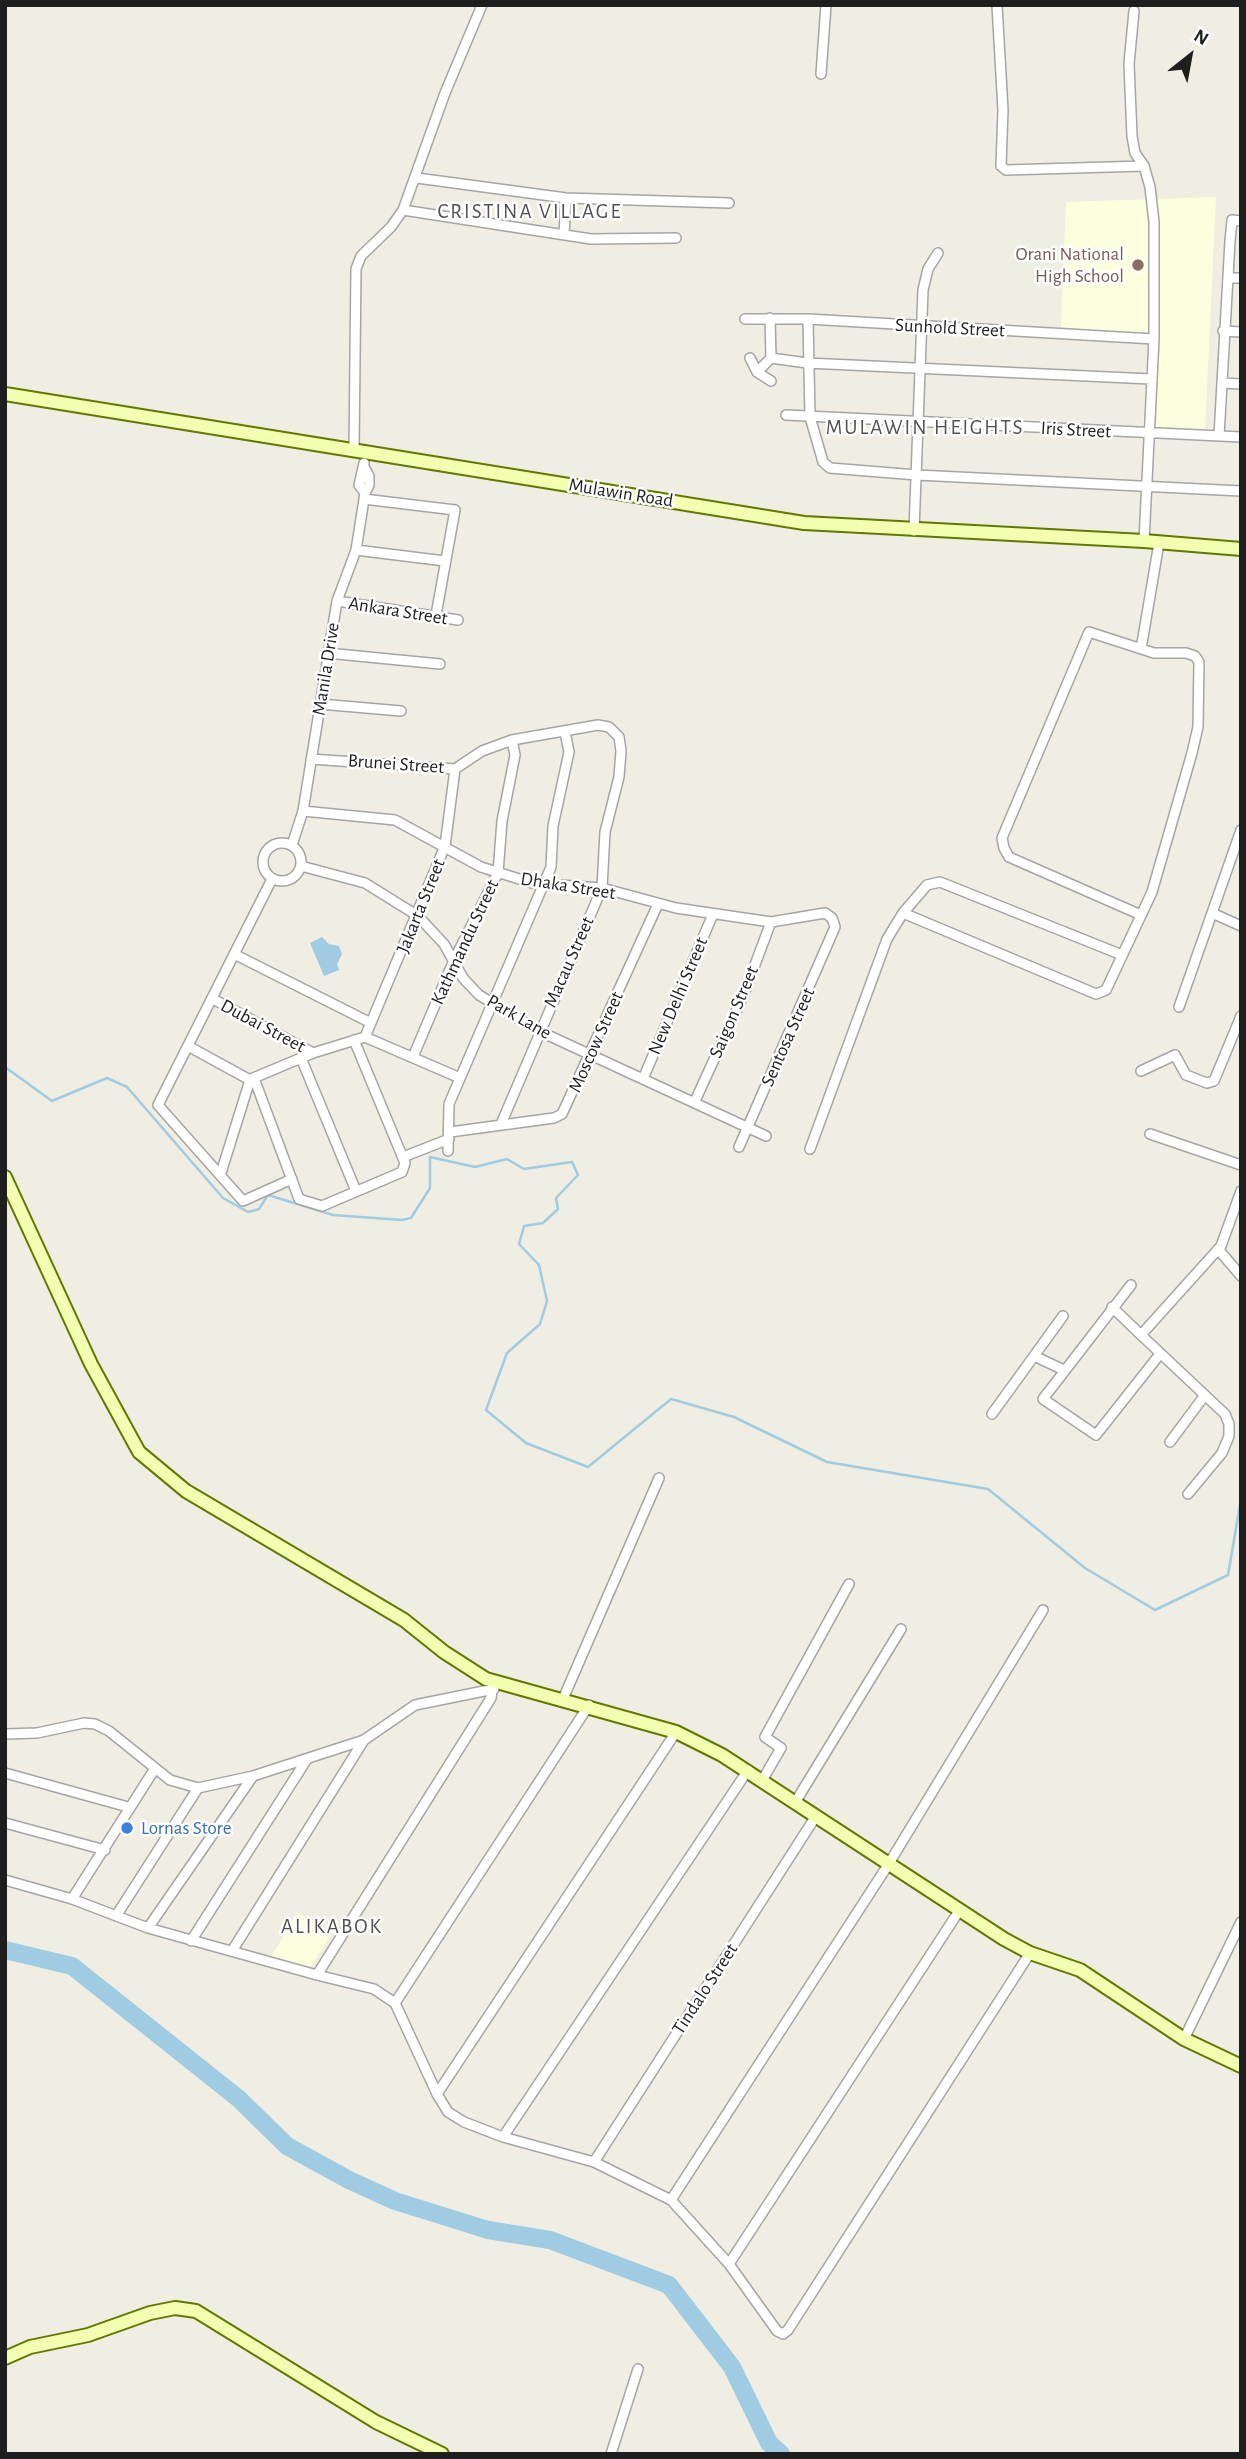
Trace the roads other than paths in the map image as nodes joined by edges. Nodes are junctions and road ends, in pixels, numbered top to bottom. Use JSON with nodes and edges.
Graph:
{"nodes":[{"id":1,"x":482,"y":5,"type":"edge"},
{"id":2,"x":826,"y":5,"type":"edge"},
{"id":3,"x":997,"y":5,"type":"edge"},
{"id":4,"x":1134,"y":11,"type":"dead end"},
{"id":5,"x":821,"y":74,"type":"dead end"},
{"id":6,"x":1144,"y":166,"type":"junction"},
{"id":7,"x":417,"y":178,"type":"junction"},
{"id":8,"x":566,"y":198,"type":"junction"},
{"id":9,"x":729,"y":203,"type":"dead end"},
{"id":10,"x":403,"y":210,"type":"junction"},
{"id":11,"x":1241,"y":221,"type":"edge"},
{"id":12,"x":564,"y":234,"type":"junction"},
{"id":13,"x":676,"y":238,"type":"dead end"},
{"id":14,"x":938,"y":253,"type":"dead end"},
{"id":15,"x":1228,"y":278,"type":"junction"},
{"id":16,"x":1241,"y":278,"type":"edge"},
{"id":17,"x":770,"y":318,"type":"junction"},
{"id":18,"x":746,"y":319,"type":"dead end"},
{"id":19,"x":808,"y":319,"type":"junction"},
{"id":20,"x":923,"y":326,"type":"junction"},
{"id":21,"x":1223,"y":331,"type":"junction"},
{"id":22,"x":1241,"y":332,"type":"edge"},
{"id":23,"x":1154,"y":339,"type":"junction"},
{"id":24,"x":750,"y":358,"type":"dead end"},
{"id":25,"x":771,"y":358,"type":"junction"},
{"id":26,"x":807,"y":363,"type":"junction"},
{"id":27,"x":922,"y":369,"type":"junction"},
{"id":28,"x":757,"y":372,"type":"junction"},
{"id":29,"x":1151,"y":379,"type":"junction"},
{"id":30,"x":771,"y":381,"type":"dead end"},
{"id":31,"x":1223,"y":383,"type":"junction"},
{"id":32,"x":1241,"y":384,"type":"edge"},
{"id":33,"x":5,"y":394,"type":"edge"},
{"id":34,"x":786,"y":415,"type":"dead end"},
{"id":35,"x":810,"y":417,"type":"junction"},
{"id":36,"x":919,"y":422,"type":"junction"},
{"id":37,"x":1149,"y":434,"type":"junction"},
{"id":38,"x":1219,"y":436,"type":"junction"},
{"id":39,"x":1241,"y":437,"type":"edge"},
{"id":40,"x":359,"y":450,"type":"junction"},
{"id":41,"x":917,"y":475,"type":"junction"},
{"id":42,"x":1147,"y":487,"type":"junction"},
{"id":43,"x":1241,"y":491,"type":"edge"},
{"id":44,"x":364,"y":496,"type":"junction"},
{"id":45,"x":914,"y":531,"type":"junction"},
{"id":46,"x":1144,"y":541,"type":"junction"},
{"id":47,"x":1159,"y":543,"type":"junction"},
{"id":48,"x":1241,"y":549,"type":"edge"},
{"id":49,"x":356,"y":550,"type":"junction"},
{"id":50,"x":445,"y":561,"type":"junction"},
{"id":51,"x":337,"y":601,"type":"junction"},
{"id":52,"x":436,"y":615,"type":"junction"},
{"id":53,"x":458,"y":620,"type":"dead end"},
{"id":54,"x":1141,"y":649,"type":"junction"},
{"id":55,"x":327,"y":653,"type":"junction"},
{"id":56,"x":440,"y":664,"type":"dead end"},
{"id":57,"x":320,"y":704,"type":"junction"},
{"id":58,"x":401,"y":711,"type":"dead end"},
{"id":59,"x":598,"y":725,"type":"joint"},
{"id":60,"x":565,"y":732,"type":"junction"},
{"id":61,"x":512,"y":740,"type":"junction"},
{"id":62,"x":311,"y":759,"type":"junction"},
{"id":63,"x":455,"y":769,"type":"junction"},
{"id":64,"x":303,"y":811,"type":"junction"},
{"id":65,"x":1241,"y":830,"type":"edge"},
{"id":66,"x":292,"y":845,"type":"junction"},
{"id":67,"x":445,"y":846,"type":"junction"},
{"id":68,"x":301,"y":866,"type":"junction"},
{"id":69,"x":498,"y":873,"type":"junction"},
{"id":70,"x":272,"y":879,"type":"junction"},
{"id":71,"x":546,"y":884,"type":"junction"},
{"id":72,"x":602,"y":888,"type":"junction"},
{"id":73,"x":658,"y":904,"type":"junction"},
{"id":74,"x":1212,"y":913,"type":"junction"},
{"id":75,"x":713,"y":914,"type":"junction"},
{"id":76,"x":903,"y":914,"type":"junction"},
{"id":77,"x":1141,"y":915,"type":"junction"},
{"id":78,"x":418,"y":916,"type":"junction"},
{"id":79,"x":771,"y":922,"type":"junction"},
{"id":80,"x":1241,"y":926,"type":"edge"},
{"id":81,"x":835,"y":927,"type":"joint"},
{"id":82,"x":234,"y":954,"type":"junction"},
{"id":83,"x":1122,"y":955,"type":"junction"},
{"id":84,"x":454,"y":960,"type":"junction"},
{"id":85,"x":212,"y":999,"type":"junction"},
{"id":86,"x":493,"y":1004,"type":"junction"},
{"id":87,"x":1179,"y":1007,"type":"dead end"},
{"id":88,"x":1241,"y":1016,"type":"edge"},
{"id":89,"x":371,"y":1023,"type":"junction"},
{"id":90,"x":539,"y":1031,"type":"junction"},
{"id":91,"x":365,"y":1037,"type":"junction"},
{"id":92,"x":354,"y":1040,"type":"junction"},
{"id":93,"x":188,"y":1046,"type":"junction"},
{"id":94,"x":313,"y":1053,"type":"junction"},
{"id":95,"x":589,"y":1054,"type":"junction"},
{"id":96,"x":413,"y":1057,"type":"junction"},
{"id":97,"x":301,"y":1058,"type":"junction"},
{"id":98,"x":1141,"y":1071,"type":"dead end"},
{"id":99,"x":460,"y":1078,"type":"junction"},
{"id":100,"x":252,"y":1079,"type":"junction"},
{"id":101,"x":643,"y":1079,"type":"junction"},
{"id":102,"x":695,"y":1101,"type":"junction"},
{"id":103,"x":501,"y":1124,"type":"junction"},
{"id":104,"x":748,"y":1126,"type":"junction"},
{"id":105,"x":1150,"y":1134,"type":"dead end"},
{"id":106,"x":450,"y":1135,"type":"junction"},
{"id":107,"x":766,"y":1136,"type":"dead end"},
{"id":108,"x":739,"y":1146,"type":"dead end"},
{"id":109,"x":810,"y":1149,"type":"dead end"},
{"id":110,"x":448,"y":1151,"type":"dead end"},
{"id":111,"x":403,"y":1157,"type":"junction"},
{"id":112,"x":1241,"y":1165,"type":"edge"},
{"id":113,"x":221,"y":1173,"type":"junction"},
{"id":114,"x":5,"y":1177,"type":"edge"},
{"id":115,"x":292,"y":1179,"type":"junction"},
{"id":116,"x":356,"y":1191,"type":"junction"},
{"id":117,"x":1241,"y":1191,"type":"edge"},
{"id":118,"x":1218,"y":1249,"type":"junction"},
{"id":119,"x":1241,"y":1276,"type":"edge"},
{"id":120,"x":1131,"y":1285,"type":"dead end"},
{"id":121,"x":1112,"y":1307,"type":"junction"},
{"id":122,"x":1063,"y":1316,"type":"dead end"},
{"id":123,"x":1141,"y":1335,"type":"junction"},
{"id":124,"x":1160,"y":1353,"type":"junction"},
{"id":125,"x":1034,"y":1356,"type":"junction"},
{"id":126,"x":1064,"y":1370,"type":"junction"},
{"id":127,"x":1205,"y":1395,"type":"junction"},
{"id":128,"x":992,"y":1414,"type":"dead end"},
{"id":129,"x":1170,"y":1442,"type":"dead end"},
{"id":130,"x":659,"y":1478,"type":"dead end"},
{"id":131,"x":1188,"y":1494,"type":"dead end"},
{"id":132,"x":849,"y":1584,"type":"dead end"},
{"id":133,"x":1043,"y":1610,"type":"dead end"},
{"id":134,"x":901,"y":1629,"type":"dead end"},
{"id":135,"x":494,"y":1685,"type":"junction"},
{"id":136,"x":563,"y":1699,"type":"junction"},
{"id":137,"x":589,"y":1705,"type":"junction"},
{"id":138,"x":676,"y":1732,"type":"junction"},
{"id":139,"x":5,"y":1734,"type":"edge"},
{"id":140,"x":364,"y":1740,"type":"junction"},
{"id":141,"x":307,"y":1759,"type":"junction"},
{"id":142,"x":154,"y":1770,"type":"junction"},
{"id":143,"x":748,"y":1770,"type":"junction"},
{"id":144,"x":5,"y":1773,"type":"edge"},
{"id":145,"x":253,"y":1776,"type":"junction"},
{"id":146,"x":763,"y":1779,"type":"junction"},
{"id":147,"x":198,"y":1788,"type":"junction"},
{"id":148,"x":796,"y":1801,"type":"junction"},
{"id":149,"x":128,"y":1807,"type":"junction"},
{"id":150,"x":816,"y":1816,"type":"junction"},
{"id":151,"x":5,"y":1823,"type":"edge"},
{"id":152,"x":105,"y":1850,"type":"junction"},
{"id":153,"x":888,"y":1865,"type":"junction"},
{"id":154,"x":5,"y":1880,"type":"edge"},
{"id":155,"x":72,"y":1899,"type":"junction"},
{"id":156,"x":959,"y":1911,"type":"junction"},
{"id":157,"x":116,"y":1916,"type":"junction"},
{"id":158,"x":1241,"y":1922,"type":"edge"},
{"id":159,"x":148,"y":1928,"type":"junction"},
{"id":160,"x":191,"y":1941,"type":"junction"},
{"id":161,"x":232,"y":1951,"type":"junction"},
{"id":162,"x":1030,"y":1953,"type":"junction"},
{"id":163,"x":317,"y":1975,"type":"junction"},
{"id":164,"x":395,"y":2003,"type":"junction"},
{"id":165,"x":1184,"y":2039,"type":"junction"},
{"id":166,"x":1241,"y":2066,"type":"edge"},
{"id":167,"x":437,"y":2094,"type":"junction"},
{"id":168,"x":503,"y":2137,"type":"junction"},
{"id":169,"x":594,"y":2162,"type":"junction"},
{"id":170,"x":671,"y":2200,"type":"junction"},
{"id":171,"x":729,"y":2264,"type":"junction"},
{"id":172,"x":5,"y":2358,"type":"edge"},
{"id":173,"x":638,"y":2369,"type":"dead end"},
{"id":174,"x":442,"y":2454,"type":"edge"},
{"id":175,"x":611,"y":2454,"type":"edge"}],
"edges":[{"from":1,"to":7,"type":"street","name":"Manila Drive"},
{"from":2,"to":5,"type":"street"},
{"from":3,"to":6,"type":"street"},
{"from":4,"to":6,"type":"street"},
{"from":6,"to":23,"type":"street"},
{"from":7,"to":8,"type":"street"},
{"from":7,"to":10,"type":"street","name":"Manila Drive"},
{"from":8,"to":9,"type":"street"},
{"from":8,"to":12,"type":"street"},
{"from":10,"to":12,"type":"street"},
{"from":10,"to":40,"type":"street","name":"Manila Drive"},
{"from":11,"to":15,"type":"street"},
{"from":12,"to":13,"type":"street"},
{"from":14,"to":20,"type":"street"},
{"from":15,"to":16,"type":"street"},
{"from":15,"to":21,"type":"street"},
{"from":17,"to":18,"type":"street","name":"Sunhold Street"},
{"from":17,"to":19,"type":"street","name":"Sunhold Street"},
{"from":17,"to":25,"type":"street"},
{"from":19,"to":20,"type":"street","name":"Sunhold Street"},
{"from":19,"to":26,"type":"street"},
{"from":20,"to":23,"type":"street","name":"Sunhold Street"},
{"from":20,"to":27,"type":"street"},
{"from":21,"to":22,"type":"street"},
{"from":21,"to":31,"type":"street"},
{"from":23,"to":29,"type":"street"},
{"from":24,"to":28,"type":"street"},
{"from":25,"to":26,"type":"street"},
{"from":25,"to":28,"type":"street"},
{"from":26,"to":27,"type":"street"},
{"from":26,"to":35,"type":"street"},
{"from":27,"to":29,"type":"street"},
{"from":27,"to":36,"type":"street"},
{"from":28,"to":30,"type":"street"},
{"from":29,"to":37,"type":"street"},
{"from":31,"to":32,"type":"street"},
{"from":31,"to":38,"type":"street"},
{"from":33,"to":40,"type":"street","name":"Mulawin Road"},
{"from":34,"to":35,"type":"street","name":"Iris Street"},
{"from":35,"to":36,"type":"street","name":"Iris Street"},
{"from":35,"to":41,"type":"street"},
{"from":36,"to":37,"type":"street","name":"Iris Street"},
{"from":36,"to":41,"type":"street"},
{"from":37,"to":38,"type":"street","name":"Iris Street"},
{"from":37,"to":42,"type":"street"},
{"from":38,"to":39,"type":"street","name":"Iris Street"},
{"from":40,"to":44,"type":"street","name":"Manila Drive"},
{"from":40,"to":45,"type":"street","name":"Mulawin Road"},
{"from":41,"to":42,"type":"street"},
{"from":41,"to":45,"type":"street"},
{"from":42,"to":43,"type":"street"},
{"from":42,"to":46,"type":"street"},
{"from":44,"to":49,"type":"street","name":"Manila Drive"},
{"from":44,"to":50,"type":"street"},
{"from":45,"to":46,"type":"street","name":"Mulawin Road"},
{"from":46,"to":47,"type":"street","name":"Mulawin Road"},
{"from":47,"to":48,"type":"street","name":"Mulawin Road"},
{"from":47,"to":54,"type":"street"},
{"from":49,"to":50,"type":"street"},
{"from":49,"to":51,"type":"street","name":"Manila Drive"},
{"from":50,"to":52,"type":"street"},
{"from":51,"to":52,"type":"street","name":"Ankara Street"},
{"from":51,"to":55,"type":"street","name":"Manila Drive"},
{"from":52,"to":53,"type":"street","name":"Ankara Street"},
{"from":54,"to":77,"type":"street"},
{"from":54,"to":77,"type":"street"},
{"from":55,"to":56,"type":"street"},
{"from":55,"to":57,"type":"street","name":"Manila Drive"},
{"from":57,"to":58,"type":"street"},
{"from":57,"to":62,"type":"street","name":"Manila Drive"},
{"from":59,"to":60,"type":"street","name":"Brunei Street"},
{"from":59,"to":72,"type":"street","name":"Macau Street"},
{"from":60,"to":61,"type":"street","name":"Brunei Street"},
{"from":60,"to":71,"type":"street"},
{"from":61,"to":63,"type":"street","name":"Brunei Street"},
{"from":61,"to":69,"type":"street","name":"Kathmandu Street"},
{"from":62,"to":63,"type":"street","name":"Brunei Street"},
{"from":62,"to":64,"type":"street","name":"Manila Drive"},
{"from":63,"to":67,"type":"street","name":"Jakarta Street"},
{"from":64,"to":66,"type":"street","name":"Manila Drive"},
{"from":64,"to":67,"type":"street","name":"Dhaka Street"},
{"from":65,"to":74,"type":"street"},
{"from":66,"to":68,"type":"street"},
{"from":66,"to":70,"type":"street"},
{"from":67,"to":69,"type":"street","name":"Dhaka Street"},
{"from":67,"to":78,"type":"street","name":"Jakarta Street"},
{"from":68,"to":70,"type":"street"},
{"from":68,"to":78,"type":"street","name":"Park Lane"},
{"from":69,"to":71,"type":"street","name":"Dhaka Street"},
{"from":69,"to":84,"type":"street","name":"Kathmandu Street"},
{"from":70,"to":82,"type":"street"},
{"from":71,"to":72,"type":"street","name":"Dhaka Street"},
{"from":71,"to":86,"type":"street"},
{"from":72,"to":73,"type":"street","name":"Dhaka Street"},
{"from":72,"to":90,"type":"street","name":"Macau Street"},
{"from":73,"to":75,"type":"street","name":"Dhaka Street"},
{"from":73,"to":95,"type":"street","name":"Moscow Street"},
{"from":74,"to":80,"type":"street"},
{"from":74,"to":87,"type":"street"},
{"from":75,"to":79,"type":"street","name":"Dhaka Street"},
{"from":75,"to":101,"type":"street","name":"New Delhi Street"},
{"from":76,"to":83,"type":"street"},
{"from":76,"to":83,"type":"street"},
{"from":76,"to":109,"type":"street"},
{"from":77,"to":83,"type":"street"},
{"from":78,"to":84,"type":"street","name":"Park Lane"},
{"from":78,"to":89,"type":"street","name":"Jakarta Street"},
{"from":79,"to":81,"type":"street","name":"Dhaka Street"},
{"from":79,"to":102,"type":"street","name":"Saigon Street"},
{"from":81,"to":104,"type":"street","name":"Sentosa Street"},
{"from":82,"to":85,"type":"street"},
{"from":82,"to":89,"type":"street"},
{"from":84,"to":86,"type":"street","name":"Park Lane"},
{"from":84,"to":96,"type":"street","name":"Kathmandu Street"},
{"from":85,"to":93,"type":"street"},
{"from":85,"to":94,"type":"street","name":"Dubai Street"},
{"from":86,"to":90,"type":"street","name":"Park Lane"},
{"from":86,"to":99,"type":"street"},
{"from":88,"to":98,"type":"street"},
{"from":89,"to":91,"type":"street","name":"Jakarta Street"},
{"from":90,"to":95,"type":"street","name":"Park Lane"},
{"from":90,"to":103,"type":"street","name":"Macau Street"},
{"from":91,"to":92,"type":"street"},
{"from":91,"to":96,"type":"street"},
{"from":92,"to":94,"type":"street"},
{"from":92,"to":111,"type":"street"},
{"from":93,"to":100,"type":"street"},
{"from":93,"to":113,"type":"street"},
{"from":94,"to":97,"type":"street"},
{"from":95,"to":101,"type":"street","name":"Park Lane"},
{"from":95,"to":103,"type":"street","name":"Moscow Street"},
{"from":96,"to":99,"type":"street"},
{"from":97,"to":100,"type":"street"},
{"from":97,"to":116,"type":"street"},
{"from":99,"to":106,"type":"street"},
{"from":100,"to":113,"type":"street"},
{"from":100,"to":115,"type":"street"},
{"from":101,"to":102,"type":"street","name":"Park Lane"},
{"from":102,"to":104,"type":"street","name":"Park Lane"},
{"from":103,"to":106,"type":"street","name":"Moscow Street"},
{"from":104,"to":107,"type":"street","name":"Park Lane"},
{"from":104,"to":108,"type":"street","name":"Sentosa Street"},
{"from":105,"to":112,"type":"street"},
{"from":106,"to":110,"type":"street"},
{"from":106,"to":111,"type":"street","name":"Moscow Street"},
{"from":111,"to":116,"type":"street"},
{"from":113,"to":115,"type":"street"},
{"from":114,"to":135,"type":"street"},
{"from":115,"to":116,"type":"street"},
{"from":117,"to":118,"type":"street"},
{"from":118,"to":119,"type":"street"},
{"from":118,"to":123,"type":"street"},
{"from":120,"to":121,"type":"street"},
{"from":121,"to":123,"type":"street"},
{"from":121,"to":126,"type":"street"},
{"from":122,"to":125,"type":"street"},
{"from":123,"to":124,"type":"street"},
{"from":124,"to":126,"type":"street"},
{"from":124,"to":127,"type":"street"},
{"from":125,"to":126,"type":"street"},
{"from":125,"to":128,"type":"street"},
{"from":127,"to":129,"type":"street"},
{"from":127,"to":131,"type":"street"},
{"from":130,"to":136,"type":"street"},
{"from":132,"to":146,"type":"street"},
{"from":133,"to":153,"type":"street"},
{"from":134,"to":148,"type":"street"},
{"from":135,"to":136,"type":"street"},
{"from":135,"to":140,"type":"street"},
{"from":135,"to":163,"type":"street"},
{"from":136,"to":137,"type":"street"},
{"from":137,"to":138,"type":"street"},
{"from":137,"to":164,"type":"street"},
{"from":138,"to":143,"type":"street"},
{"from":138,"to":167,"type":"street"},
{"from":139,"to":142,"type":"street"},
{"from":140,"to":141,"type":"street"},
{"from":140,"to":161,"type":"street"},
{"from":141,"to":145,"type":"street"},
{"from":141,"to":160,"type":"street"},
{"from":142,"to":147,"type":"street"},
{"from":142,"to":149,"type":"street"},
{"from":143,"to":146,"type":"street"},
{"from":143,"to":168,"type":"street"},
{"from":144,"to":149,"type":"street"},
{"from":145,"to":147,"type":"street"},
{"from":145,"to":159,"type":"street"},
{"from":146,"to":148,"type":"street"},
{"from":147,"to":157,"type":"street"},
{"from":148,"to":150,"type":"street"},
{"from":149,"to":152,"type":"street"},
{"from":150,"to":153,"type":"street"},
{"from":150,"to":169,"type":"street","name":"Tindalo Street"},
{"from":151,"to":152,"type":"street"},
{"from":152,"to":155,"type":"street"},
{"from":153,"to":156,"type":"street"},
{"from":153,"to":170,"type":"street"},
{"from":154,"to":155,"type":"street"},
{"from":155,"to":157,"type":"street"},
{"from":156,"to":162,"type":"street"},
{"from":156,"to":171,"type":"street"},
{"from":157,"to":159,"type":"street"},
{"from":158,"to":165,"type":"street"},
{"from":159,"to":160,"type":"street"},
{"from":160,"to":161,"type":"street"},
{"from":161,"to":163,"type":"street"},
{"from":162,"to":165,"type":"street"},
{"from":162,"to":171,"type":"street"},
{"from":163,"to":164,"type":"street"},
{"from":164,"to":167,"type":"street"},
{"from":165,"to":166,"type":"street"},
{"from":167,"to":168,"type":"street"},
{"from":168,"to":169,"type":"street"},
{"from":169,"to":170,"type":"street"},
{"from":170,"to":171,"type":"street"},
{"from":172,"to":174,"type":"street"},
{"from":173,"to":175,"type":"street"}]}
